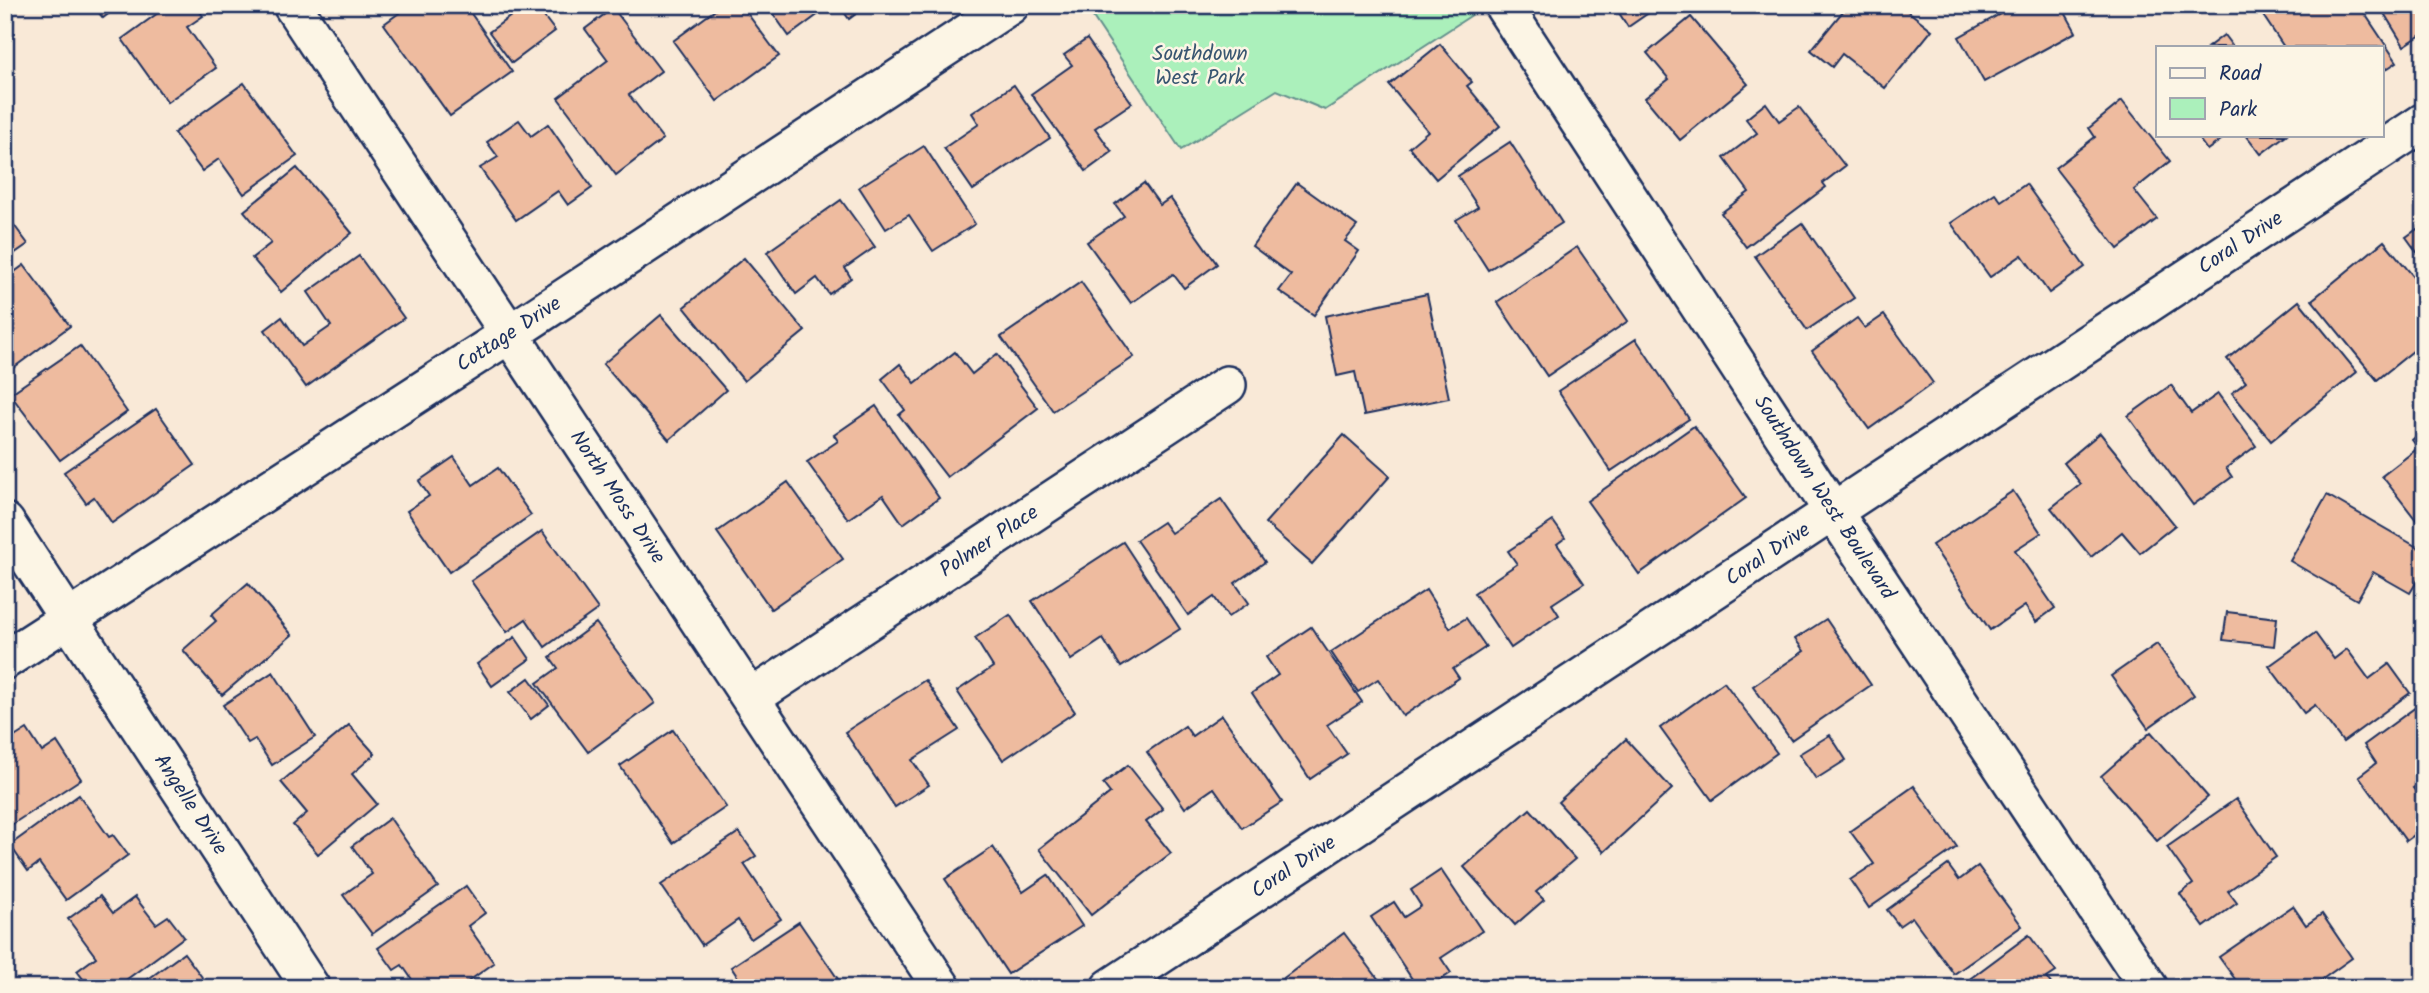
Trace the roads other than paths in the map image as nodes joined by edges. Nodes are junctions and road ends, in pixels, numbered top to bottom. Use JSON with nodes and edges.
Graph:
{"nodes":[{"id":1,"x":292,"y":5,"type":"edge"},
{"id":2,"x":1010,"y":5,"type":"edge"},
{"id":3,"x":1503,"y":5,"type":"edge"},
{"id":4,"x":2424,"y":122,"type":"edge"},
{"id":5,"x":508,"y":335,"type":"junction"},
{"id":6,"x":1227,"y":385,"type":"dead end"},
{"id":7,"x":1834,"y":513,"type":"junction"},
{"id":8,"x":5,"y":522,"type":"edge"},
{"id":9,"x":69,"y":619,"type":"junction"},
{"id":10,"x":5,"y":660,"type":"edge"},
{"id":11,"x":751,"y":698,"type":"junction"},
{"id":12,"x":311,"y":988,"type":"edge"},
{"id":13,"x":942,"y":988,"type":"edge"},
{"id":14,"x":1110,"y":988,"type":"edge"},
{"id":15,"x":2149,"y":988,"type":"edge"}],
"edges":[{"from":1,"to":5,"type":"street","name":"North Moss Drive"},
{"from":2,"to":5,"type":"street","name":"Cottage Drive"},
{"from":3,"to":7,"type":"street","name":"Southdown West Boulevard"},
{"from":4,"to":7,"type":"street","name":"Coral Drive"},
{"from":5,"to":9,"type":"street","name":"Cottage Drive"},
{"from":5,"to":11,"type":"street","name":"North Moss Drive"},
{"from":6,"to":11,"type":"street","name":"Polmer Place"},
{"from":7,"to":14,"type":"street","name":"Coral Drive"},
{"from":7,"to":15,"type":"street","name":"Southdown West Boulevard"},
{"from":8,"to":9,"type":"street","name":"Angelle Drive"},
{"from":9,"to":10,"type":"street","name":"Cottage Drive"},
{"from":9,"to":12,"type":"street","name":"Angelle Drive"},
{"from":11,"to":13,"type":"street","name":"North Moss Drive"}]}
